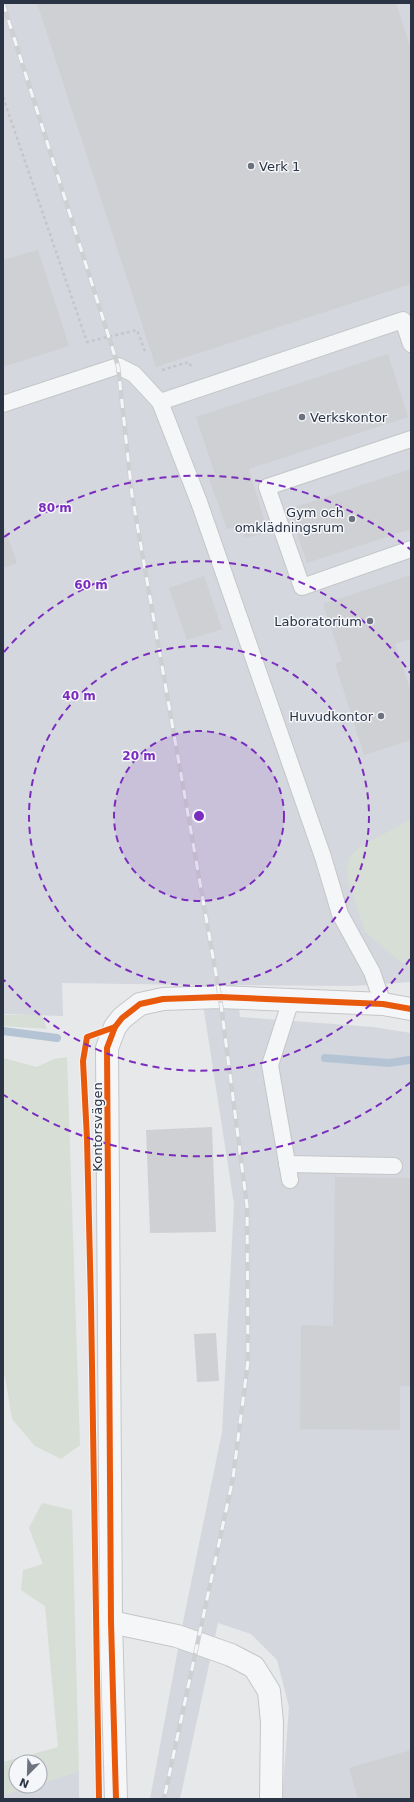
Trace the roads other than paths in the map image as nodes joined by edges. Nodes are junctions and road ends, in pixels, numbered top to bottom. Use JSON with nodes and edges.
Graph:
{"nodes":[{"id":1,"x":411,"y":344,"type":"edge"},
{"id":2,"x":160,"y":402,"type":"junction"},
{"id":3,"x":3,"y":404,"type":"edge"},
{"id":4,"x":411,"y":439,"type":"edge"},
{"id":5,"x":411,"y":549,"type":"edge"},
{"id":6,"x":290,"y":1000,"type":"junction"},
{"id":7,"x":382,"y":1004,"type":"junction"},
{"id":8,"x":411,"y":1009,"type":"edge"},
{"id":9,"x":287,"y":1164,"type":"junction"},
{"id":10,"x":394,"y":1166,"type":"dead end"},
{"id":11,"x":290,"y":1180,"type":"dead end"},
{"id":12,"x":111,"y":1622,"type":"junction"},
{"id":13,"x":116,"y":1799,"type":"edge"},
{"id":14,"x":271,"y":1799,"type":"edge"}],
"edges":[{"from":1,"to":2,"type":"lane"},
{"from":2,"to":3,"type":"lane"},
{"from":2,"to":7,"type":"lane"},
{"from":4,"to":5,"type":"lane"},
{"from":6,"to":7,"type":"street","name":"Kontorsvägen"},
{"from":6,"to":9,"type":"lane"},
{"from":6,"to":12,"type":"street","name":"Kontorsvägen"},
{"from":7,"to":8,"type":"street","name":"Kontorsvägen"},
{"from":9,"to":10,"type":"lane"},
{"from":9,"to":11,"type":"lane"},
{"from":12,"to":13,"type":"street","name":"Kontorsvägen"},
{"from":12,"to":14,"type":"street"}]}
